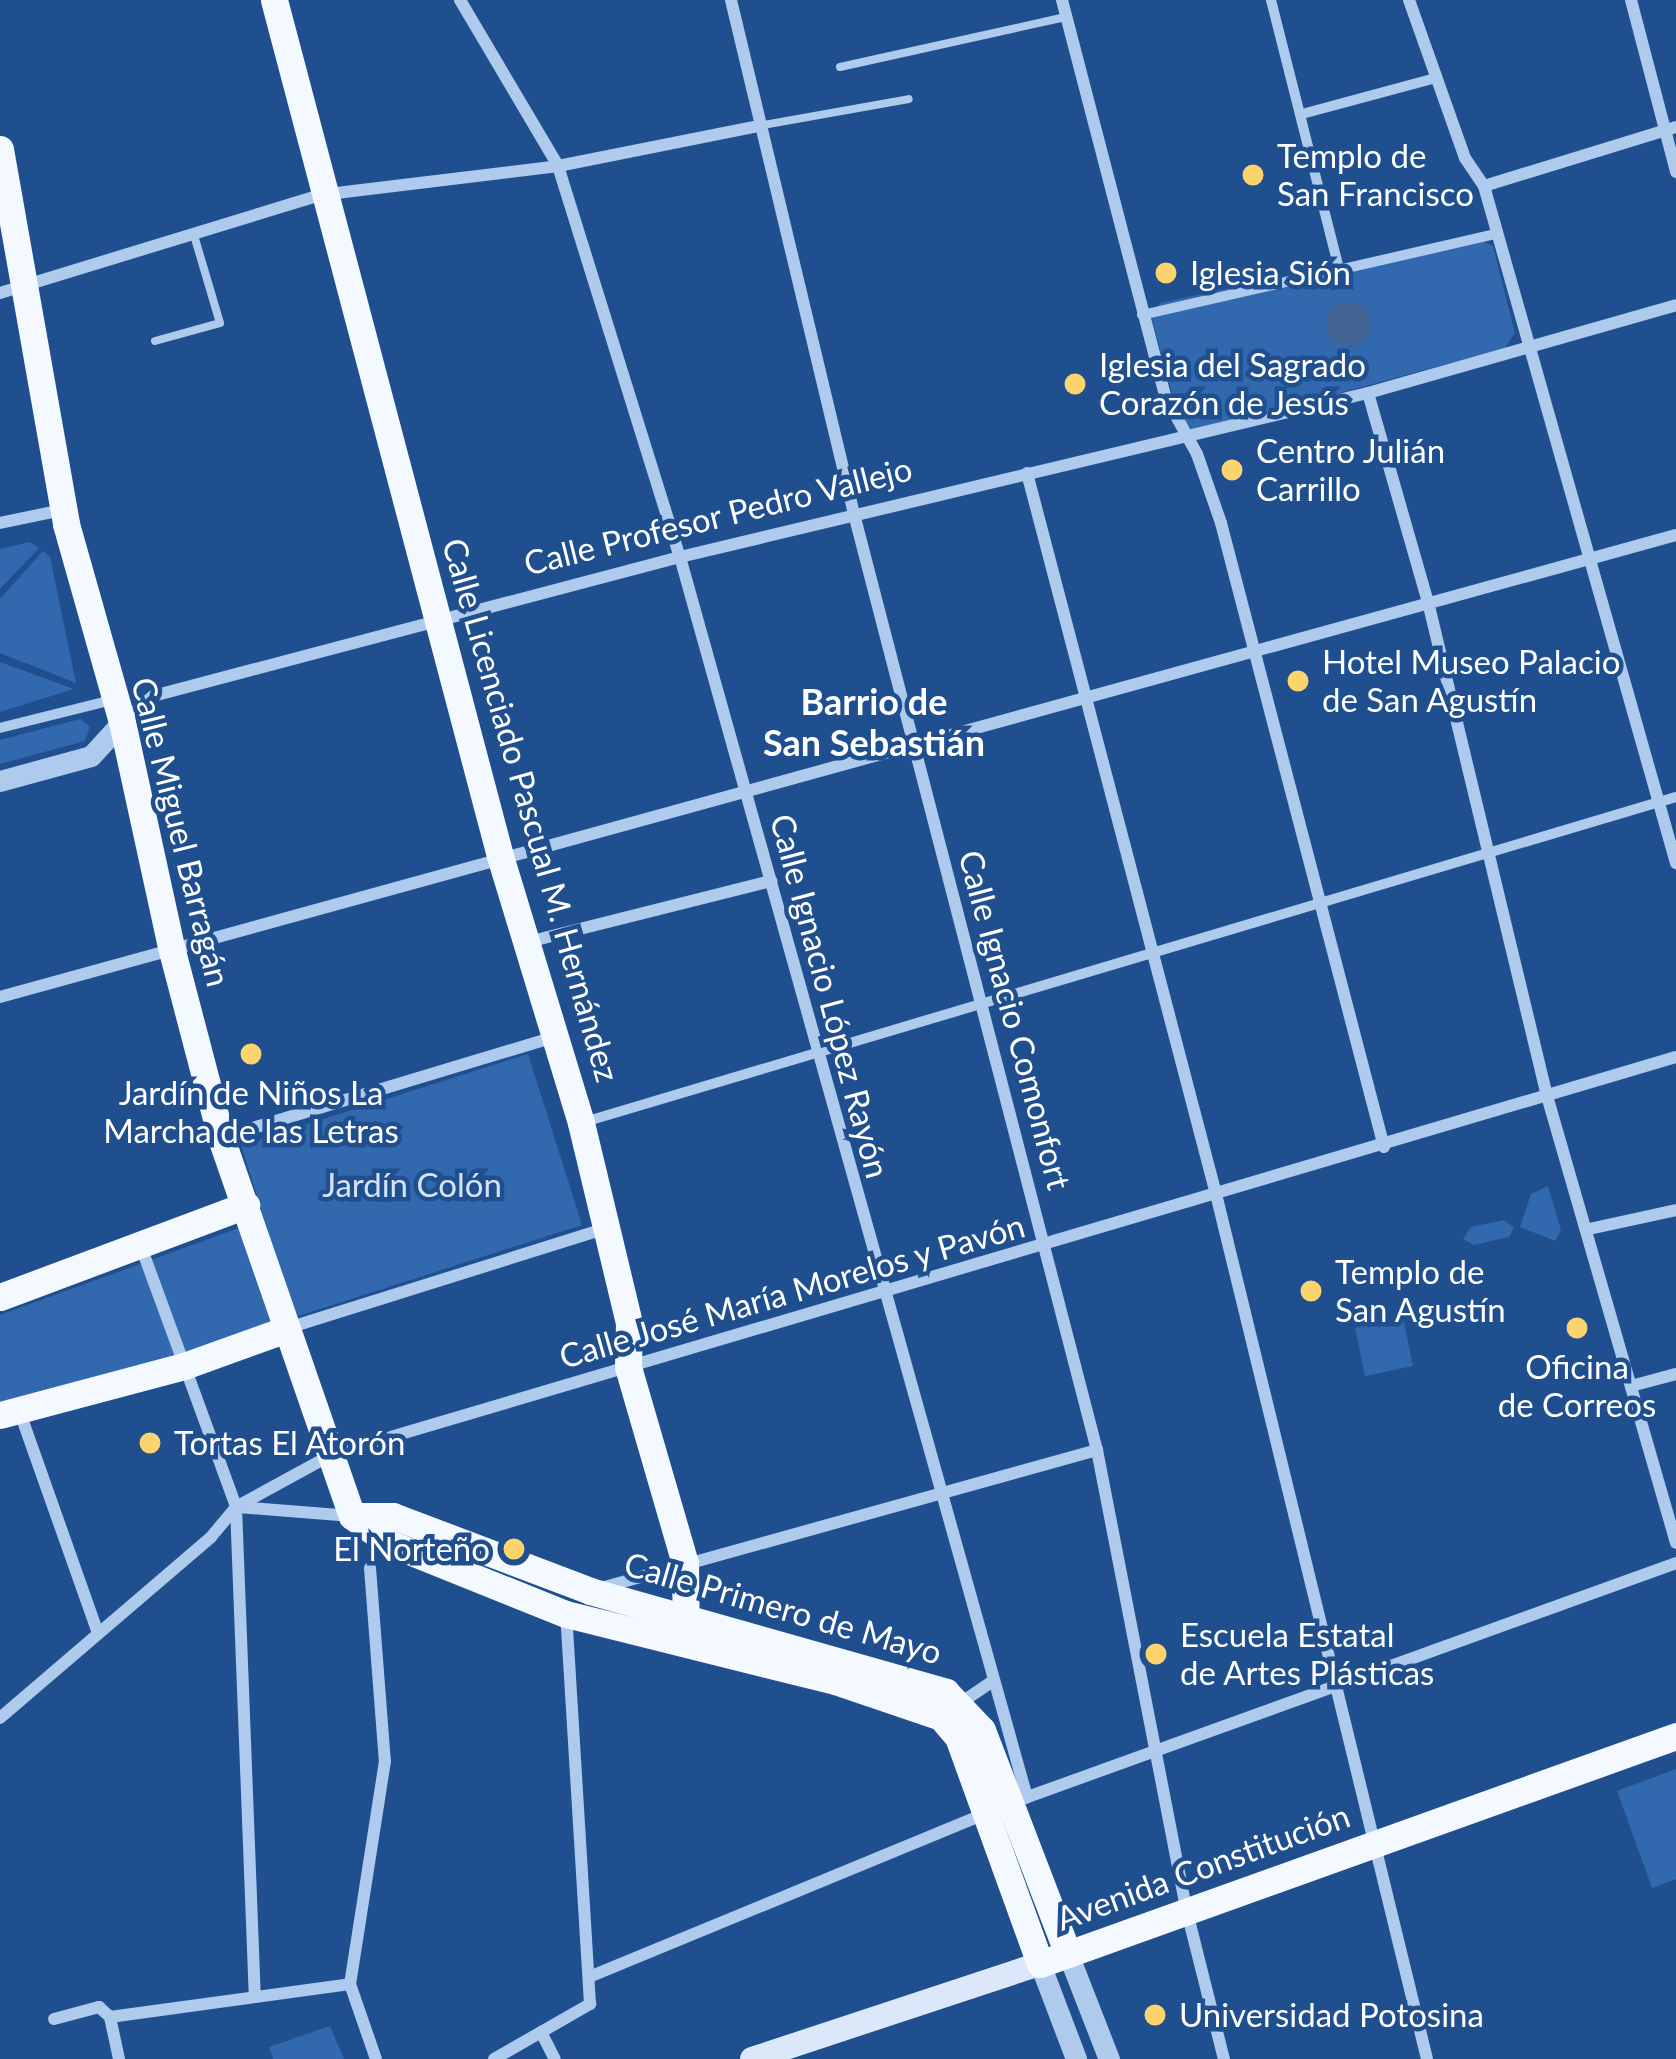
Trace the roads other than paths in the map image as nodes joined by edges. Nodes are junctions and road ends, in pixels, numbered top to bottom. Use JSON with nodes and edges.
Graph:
{"nodes":[{"id":1,"x":274,"y":0,"type":"edge"},
{"id":2,"x":460,"y":0,"type":"edge"},
{"id":3,"x":731,"y":0,"type":"edge"},
{"id":4,"x":1062,"y":0,"type":"edge"},
{"id":5,"x":1271,"y":0,"type":"edge"},
{"id":6,"x":1409,"y":0,"type":"edge"},
{"id":7,"x":1631,"y":0,"type":"edge"},
{"id":8,"x":1066,"y":17,"type":"junction"},
{"id":9,"x":840,"y":67,"type":"dead end"},
{"id":10,"x":1435,"y":78,"type":"junction"},
{"id":11,"x":909,"y":99,"type":"dead end"},
{"id":12,"x":1302,"y":114,"type":"junction"},
{"id":13,"x":758,"y":125,"type":"junction"},
{"id":14,"x":1671,"y":129,"type":"edge"},
{"id":15,"x":0,"y":150,"type":"edge"},
{"id":16,"x":558,"y":166,"type":"junction"},
{"id":17,"x":1676,"y":172,"type":"edge"},
{"id":18,"x":1484,"y":186,"type":"junction"},
{"id":19,"x":320,"y":195,"type":"junction"},
{"id":20,"x":1497,"y":234,"type":"junction"},
{"id":21,"x":194,"y":235,"type":"junction"},
{"id":22,"x":1338,"y":265,"type":"dead end"},
{"id":23,"x":10,"y":291,"type":"edge"},
{"id":24,"x":1676,"y":305,"type":"edge"},
{"id":25,"x":1142,"y":315,"type":"junction"},
{"id":26,"x":155,"y":341,"type":"dead end"},
{"id":27,"x":1530,"y":348,"type":"junction"},
{"id":28,"x":1368,"y":393,"type":"junction"},
{"id":29,"x":1191,"y":434,"type":"junction"},
{"id":30,"x":1027,"y":473,"type":"junction"},
{"id":31,"x":63,"y":509,"type":"junction"},
{"id":32,"x":854,"y":514,"type":"junction"},
{"id":33,"x":0,"y":523,"type":"edge"},
{"id":34,"x":1676,"y":535,"type":"edge"},
{"id":35,"x":680,"y":557,"type":"junction"},
{"id":36,"x":1593,"y":558,"type":"junction"},
{"id":37,"x":1428,"y":602,"type":"junction"},
{"id":38,"x":441,"y":621,"type":"junction"},
{"id":39,"x":1255,"y":648,"type":"junction"},
{"id":40,"x":1084,"y":693,"type":"junction"},
{"id":41,"x":117,"y":711,"type":"junction"},
{"id":42,"x":0,"y":728,"type":"edge"},
{"id":43,"x":913,"y":740,"type":"junction"},
{"id":44,"x":0,"y":781,"type":"edge"},
{"id":45,"x":746,"y":789,"type":"junction"},
{"id":46,"x":1676,"y":797,"type":"edge"},
{"id":47,"x":1660,"y":802,"type":"junction"},
{"id":48,"x":1486,"y":854,"type":"junction"},
{"id":49,"x":500,"y":856,"type":"junction"},
{"id":50,"x":1676,"y":863,"type":"edge"},
{"id":51,"x":771,"y":881,"type":"junction"},
{"id":52,"x":1322,"y":902,"type":"junction"},
{"id":53,"x":526,"y":942,"type":"junction"},
{"id":54,"x":171,"y":947,"type":"junction"},
{"id":55,"x":1152,"y":951,"type":"junction"},
{"id":56,"x":0,"y":998,"type":"edge"},
{"id":57,"x":982,"y":1000,"type":"junction"},
{"id":58,"x":555,"y":1036,"type":"junction"},
{"id":59,"x":816,"y":1048,"type":"junction"},
{"id":60,"x":1676,"y":1057,"type":"edge"},
{"id":61,"x":1547,"y":1096,"type":"junction"},
{"id":62,"x":581,"y":1123,"type":"junction"},
{"id":63,"x":221,"y":1138,"type":"junction"},
{"id":64,"x":1384,"y":1148,"type":"junction"},
{"id":65,"x":1216,"y":1194,"type":"junction"},
{"id":66,"x":246,"y":1205,"type":"junction"},
{"id":67,"x":1676,"y":1210,"type":"edge"},
{"id":68,"x":603,"y":1229,"type":"junction"},
{"id":69,"x":1588,"y":1229,"type":"junction"},
{"id":70,"x":140,"y":1244,"type":"junction"},
{"id":71,"x":1046,"y":1244,"type":"junction"},
{"id":72,"x":2,"y":1288,"type":"edge"},
{"id":73,"x":882,"y":1292,"type":"junction"},
{"id":74,"x":287,"y":1329,"type":"junction"},
{"id":75,"x":184,"y":1366,"type":"junction"},
{"id":76,"x":628,"y":1367,"type":"junction"},
{"id":77,"x":1676,"y":1374,"type":"edge"},
{"id":78,"x":1631,"y":1386,"type":"junction"},
{"id":79,"x":9,"y":1413,"type":"edge"},
{"id":80,"x":1097,"y":1450,"type":"junction"},
{"id":81,"x":333,"y":1454,"type":"junction"},
{"id":82,"x":942,"y":1492,"type":"junction"},
{"id":83,"x":236,"y":1507,"type":"junction"},
{"id":84,"x":352,"y":1516,"type":"junction"},
{"id":85,"x":1676,"y":1543,"type":"edge"},
{"id":86,"x":685,"y":1563,"type":"junction"},
{"id":87,"x":1676,"y":1563,"type":"edge"},
{"id":88,"x":370,"y":1568,"type":"dead end"},
{"id":89,"x":590,"y":1592,"type":"junction"},
{"id":90,"x":566,"y":1613,"type":"junction"},
{"id":91,"x":689,"y":1629,"type":"junction"},
{"id":92,"x":98,"y":1634,"type":"junction"},
{"id":93,"x":990,"y":1683,"type":"junction"},
{"id":94,"x":1333,"y":1684,"type":"junction"},
{"id":95,"x":951,"y":1710,"type":"junction"},
{"id":96,"x":0,"y":1718,"type":"edge"},
{"id":97,"x":1676,"y":1736,"type":"edge"},
{"id":98,"x":1158,"y":1748,"type":"junction"},
{"id":99,"x":1008,"y":1804,"type":"junction"},
{"id":100,"x":1372,"y":1844,"type":"junction"},
{"id":101,"x":1187,"y":1912,"type":"junction"},
{"id":102,"x":1068,"y":1954,"type":"junction"},
{"id":103,"x":1040,"y":1964,"type":"junction"},
{"id":104,"x":589,"y":1977,"type":"junction"},
{"id":105,"x":350,"y":1984,"type":"junction"},
{"id":106,"x":255,"y":1997,"type":"junction"},
{"id":107,"x":110,"y":2018,"type":"junction"},
{"id":108,"x":54,"y":2019,"type":"dead end"},
{"id":109,"x":542,"y":2032,"type":"junction"},
{"id":110,"x":802,"y":2052,"type":"edge"},
{"id":111,"x":119,"y":2059,"type":"edge"},
{"id":112,"x":376,"y":2059,"type":"edge"},
{"id":113,"x":494,"y":2059,"type":"edge"},
{"id":114,"x":555,"y":2059,"type":"edge"},
{"id":115,"x":752,"y":2059,"type":"edge"},
{"id":116,"x":1076,"y":2059,"type":"edge"},
{"id":117,"x":1109,"y":2059,"type":"edge"},
{"id":118,"x":1224,"y":2059,"type":"edge"},
{"id":119,"x":1427,"y":2059,"type":"edge"}],
"edges":[{"from":1,"to":19,"type":"main road","name":"Calle Licenciado Pascual M. Hernández"},
{"from":2,"to":16,"type":"street","name":"Calle Ignacio López Rayón"},
{"from":3,"to":13,"type":"street","name":"Calle Ignacio Comonfort"},
{"from":4,"to":8,"type":"street"},
{"from":5,"to":12,"type":"street"},
{"from":6,"to":10,"type":"street"},
{"from":7,"to":14,"type":"street"},
{"from":8,"to":9,"type":"lane"},
{"from":8,"to":25,"type":"street"},
{"from":10,"to":12,"type":"street"},
{"from":10,"to":18,"type":"street"},
{"from":11,"to":13,"type":"lane"},
{"from":12,"to":22,"type":"street"},
{"from":13,"to":16,"type":"street"},
{"from":13,"to":32,"type":"street","name":"Calle Ignacio Comonfort"},
{"from":14,"to":17,"type":"street"},
{"from":14,"to":18,"type":"street"},
{"from":15,"to":23,"type":"main road","name":"Calle Miguel Barragán"},
{"from":16,"to":19,"type":"street"},
{"from":16,"to":35,"type":"street","name":"Calle Ignacio López Rayón"},
{"from":18,"to":20,"type":"street"},
{"from":19,"to":21,"type":"street"},
{"from":19,"to":38,"type":"main road","name":"Calle Licenciado Pascual M. Hernández"},
{"from":20,"to":25,"type":"street"},
{"from":20,"to":27,"type":"street"},
{"from":21,"to":23,"type":"street"},
{"from":21,"to":26,"type":"lane"},
{"from":23,"to":31,"type":"main road","name":"Calle Miguel Barragán"},
{"from":24,"to":27,"type":"street","name":"Calle Profesor Pedro Vallejo"},
{"from":25,"to":29,"type":"street"},
{"from":27,"to":28,"type":"street","name":"Calle Profesor Pedro Vallejo"},
{"from":27,"to":36,"type":"street"},
{"from":28,"to":29,"type":"street","name":"Calle Profesor Pedro Vallejo"},
{"from":28,"to":37,"type":"street"},
{"from":29,"to":30,"type":"street","name":"Calle Profesor Pedro Vallejo"},
{"from":29,"to":39,"type":"street"},
{"from":30,"to":32,"type":"street","name":"Calle Profesor Pedro Vallejo"},
{"from":30,"to":40,"type":"street"},
{"from":31,"to":33,"type":"street"},
{"from":31,"to":41,"type":"main road","name":"Calle Miguel Barragán"},
{"from":32,"to":35,"type":"street","name":"Calle Profesor Pedro Vallejo"},
{"from":32,"to":43,"type":"street","name":"Calle Ignacio Comonfort"},
{"from":34,"to":36,"type":"street"},
{"from":35,"to":38,"type":"street","name":"Calle Profesor Pedro Vallejo"},
{"from":35,"to":45,"type":"street","name":"Calle Ignacio López Rayón"},
{"from":36,"to":37,"type":"street"},
{"from":36,"to":47,"type":"street"},
{"from":37,"to":39,"type":"street"},
{"from":37,"to":48,"type":"street"},
{"from":38,"to":41,"type":"street","name":"Calle Profesor Pedro Vallejo"},
{"from":38,"to":49,"type":"main road","name":"Calle Licenciado Pascual M. Hernández"},
{"from":39,"to":40,"type":"street"},
{"from":39,"to":52,"type":"street"},
{"from":40,"to":43,"type":"street"},
{"from":40,"to":55,"type":"street"},
{"from":41,"to":42,"type":"street"},
{"from":41,"to":44,"type":"street","name":"Calle Profesor Pedro Vallejo"},
{"from":41,"to":54,"type":"main road","name":"Calle Miguel Barragán"},
{"from":43,"to":45,"type":"street"},
{"from":43,"to":57,"type":"street","name":"Calle Ignacio Comonfort"},
{"from":45,"to":49,"type":"street"},
{"from":45,"to":51,"type":"street","name":"Calle Ignacio López Rayón"},
{"from":46,"to":47,"type":"street"},
{"from":47,"to":48,"type":"street"},
{"from":47,"to":50,"type":"street"},
{"from":48,"to":52,"type":"street"},
{"from":48,"to":61,"type":"street"},
{"from":49,"to":53,"type":"main road","name":"Calle Licenciado Pascual M. Hernández"},
{"from":49,"to":54,"type":"street"},
{"from":51,"to":53,"type":"street"},
{"from":51,"to":59,"type":"street","name":"Calle Ignacio López Rayón"},
{"from":52,"to":55,"type":"street"},
{"from":52,"to":64,"type":"street"},
{"from":53,"to":58,"type":"main road","name":"Calle Licenciado Pascual M. Hernández"},
{"from":54,"to":56,"type":"street"},
{"from":54,"to":63,"type":"main road","name":"Calle Miguel Barragán"},
{"from":55,"to":57,"type":"street"},
{"from":55,"to":65,"type":"street"},
{"from":57,"to":59,"type":"street"},
{"from":57,"to":71,"type":"street","name":"Calle Ignacio Comonfort"},
{"from":58,"to":62,"type":"main road","name":"Calle Licenciado Pascual M. Hernández"},
{"from":58,"to":63,"type":"street"},
{"from":59,"to":62,"type":"street"},
{"from":59,"to":73,"type":"street","name":"Calle Ignacio López Rayón"},
{"from":60,"to":61,"type":"street","name":"Calle José María Morelos y Pavón"},
{"from":61,"to":64,"type":"street","name":"Calle José María Morelos y Pavón"},
{"from":61,"to":69,"type":"street"},
{"from":62,"to":68,"type":"main road","name":"Calle Licenciado Pascual M. Hernández"},
{"from":63,"to":66,"type":"main road","name":"Calle Miguel Barragán"},
{"from":64,"to":65,"type":"street","name":"Calle José María Morelos y Pavón"},
{"from":65,"to":71,"type":"street","name":"Calle José María Morelos y Pavón"},
{"from":65,"to":94,"type":"street"},
{"from":66,"to":70,"type":"main road"},
{"from":66,"to":74,"type":"main road","name":"Calle Miguel Barragán"},
{"from":67,"to":69,"type":"street"},
{"from":68,"to":74,"type":"street"},
{"from":68,"to":76,"type":"main road","name":"Calle Licenciado Pascual M. Hernández"},
{"from":69,"to":78,"type":"street"},
{"from":70,"to":72,"type":"main road"},
{"from":70,"to":75,"type":"street"},
{"from":71,"to":73,"type":"street","name":"Calle José María Morelos y Pavón"},
{"from":71,"to":80,"type":"street","name":"Calle Ignacio Comonfort"},
{"from":73,"to":76,"type":"street","name":"Calle José María Morelos y Pavón"},
{"from":73,"to":82,"type":"street","name":"Calle Ignacio López Rayón"},
{"from":74,"to":75,"type":"main road"},
{"from":74,"to":81,"type":"main road","name":"Calle Miguel Barragán"},
{"from":75,"to":79,"type":"main road"},
{"from":75,"to":83,"type":"street"},
{"from":76,"to":81,"type":"street","name":"Calle José María Morelos y Pavón"},
{"from":76,"to":86,"type":"main road","name":"Calle Licenciado Pascual M. Hernández"},
{"from":77,"to":78,"type":"street"},
{"from":78,"to":85,"type":"street"},
{"from":79,"to":92,"type":"street"},
{"from":80,"to":82,"type":"street"},
{"from":80,"to":98,"type":"street","name":"Calle Ignacio Comonfort"},
{"from":81,"to":83,"type":"street","name":"Calle José María Morelos y Pavón"},
{"from":81,"to":84,"type":"main road","name":"Calle Miguel Barragán"},
{"from":82,"to":86,"type":"street"},
{"from":82,"to":93,"type":"street","name":"Calle Ignacio López Rayón"},
{"from":83,"to":84,"type":"street","name":"Calle Primero de Mayo"},
{"from":83,"to":92,"type":"street","name":"Calle José María Morelos y Pavón"},
{"from":83,"to":106,"type":"street"},
{"from":84,"to":89,"type":"main road","name":"Calle Primero de Mayo"},
{"from":84,"to":90,"type":"main road","name":"Calle Primero de Mayo"},
{"from":86,"to":89,"type":"street"},
{"from":86,"to":91,"type":"main road","name":"Calle Licenciado Pascual M. Hernández"},
{"from":87,"to":94,"type":"street"},
{"from":88,"to":105,"type":"street"},
{"from":89,"to":90,"type":"street"},
{"from":89,"to":91,"type":"main road","name":"Calle Primero de Mayo"},
{"from":90,"to":91,"type":"main road","name":"Calle Primero de Mayo"},
{"from":90,"to":104,"type":"street"},
{"from":91,"to":95,"type":"main road","name":"Calle Primero de Mayo"},
{"from":92,"to":96,"type":"street","name":"Calle José María Morelos y Pavón"},
{"from":93,"to":95,"type":"street"},
{"from":93,"to":99,"type":"street","name":"Calle Ignacio López Rayón"},
{"from":94,"to":98,"type":"street"},
{"from":94,"to":100,"type":"street"},
{"from":95,"to":99,"type":"main road","name":"Calle Primero de Mayo"},
{"from":97,"to":100,"type":"main road","name":"Avenida Constitución"},
{"from":98,"to":99,"type":"street"},
{"from":98,"to":101,"type":"street","name":"Calle Ignacio Comonfort"},
{"from":99,"to":102,"type":"main road","name":"Calle Primero de Mayo"},
{"from":99,"to":103,"type":"main road","name":"Calle Primero de Mayo"},
{"from":99,"to":104,"type":"street"},
{"from":100,"to":101,"type":"main road","name":"Avenida Constitución"},
{"from":100,"to":119,"type":"street"},
{"from":101,"to":102,"type":"main road","name":"Avenida Constitución"},
{"from":101,"to":118,"type":"street","name":"Calle Ignacio Comonfort"},
{"from":102,"to":103,"type":"main road","name":"Avenida Constitución"},
{"from":102,"to":117,"type":"street","name":"Calle Primero de Mayo"},
{"from":103,"to":110,"type":"main road","name":"Avenida Constitución"},
{"from":103,"to":116,"type":"street","name":"Calle Primero de Mayo"},
{"from":104,"to":109,"type":"street"},
{"from":105,"to":106,"type":"street"},
{"from":105,"to":112,"type":"street"},
{"from":106,"to":107,"type":"street"},
{"from":107,"to":108,"type":"street"},
{"from":107,"to":111,"type":"street"},
{"from":109,"to":113,"type":"street"},
{"from":109,"to":114,"type":"street"},
{"from":110,"to":115,"type":"main road","name":"Avenida Constitución"}]}
